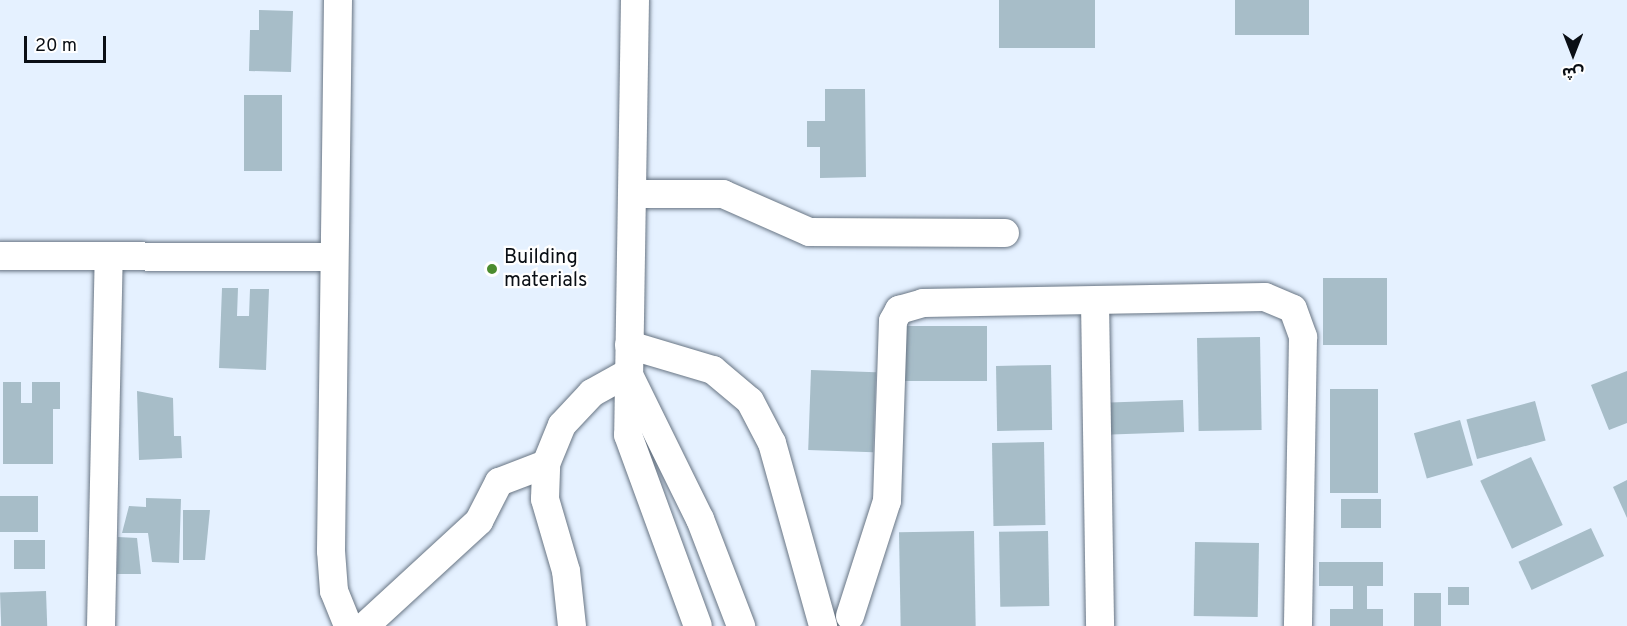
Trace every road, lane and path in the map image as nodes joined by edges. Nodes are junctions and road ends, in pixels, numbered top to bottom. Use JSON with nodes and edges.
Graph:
{"nodes":[{"id":1,"x":338,"y":0,"type":"edge"},
{"id":2,"x":635,"y":0,"type":"edge"},
{"id":3,"x":633,"y":194,"type":"junction"},
{"id":4,"x":1005,"y":233,"type":"dead end"},
{"id":5,"x":0,"y":256,"type":"edge"},
{"id":6,"x":109,"y":256,"type":"junction"},
{"id":7,"x":332,"y":257,"type":"junction"},
{"id":8,"x":1095,"y":302,"type":"junction"},
{"id":9,"x":629,"y":345,"type":"junction"},
{"id":10,"x":628,"y":373,"type":"junction"},
{"id":11,"x":546,"y":465,"type":"junction"},
{"id":12,"x":815,"y":597,"type":"junction"},
{"id":13,"x":857,"y":621,"type":"edge"},
{"id":14,"x":101,"y":626,"type":"edge"},
{"id":15,"x":348,"y":626,"type":"edge"},
{"id":16,"x":365,"y":626,"type":"edge"},
{"id":17,"x":572,"y":626,"type":"edge"},
{"id":18,"x":698,"y":626,"type":"edge"},
{"id":19,"x":741,"y":626,"type":"edge"},
{"id":20,"x":823,"y":626,"type":"edge"},
{"id":21,"x":1100,"y":626,"type":"edge"},
{"id":22,"x":1299,"y":626,"type":"edge"}],
"edges":[{"from":1,"to":7,"type":"street"},
{"from":2,"to":3,"type":"street"},
{"from":3,"to":4,"type":"street"},
{"from":3,"to":9,"type":"street"},
{"from":5,"to":6,"type":"street"},
{"from":6,"to":7,"type":"street"},
{"from":6,"to":14,"type":"street"},
{"from":7,"to":15,"type":"street"},
{"from":8,"to":13,"type":"street"},
{"from":8,"to":21,"type":"street"},
{"from":8,"to":22,"type":"street"},
{"from":9,"to":10,"type":"street"},
{"from":9,"to":12,"type":"street"},
{"from":10,"to":11,"type":"street"},
{"from":10,"to":18,"type":"street"},
{"from":10,"to":19,"type":"street"},
{"from":11,"to":16,"type":"street"},
{"from":11,"to":17,"type":"street"},
{"from":12,"to":13,"type":"street"},
{"from":12,"to":20,"type":"street"}]}
